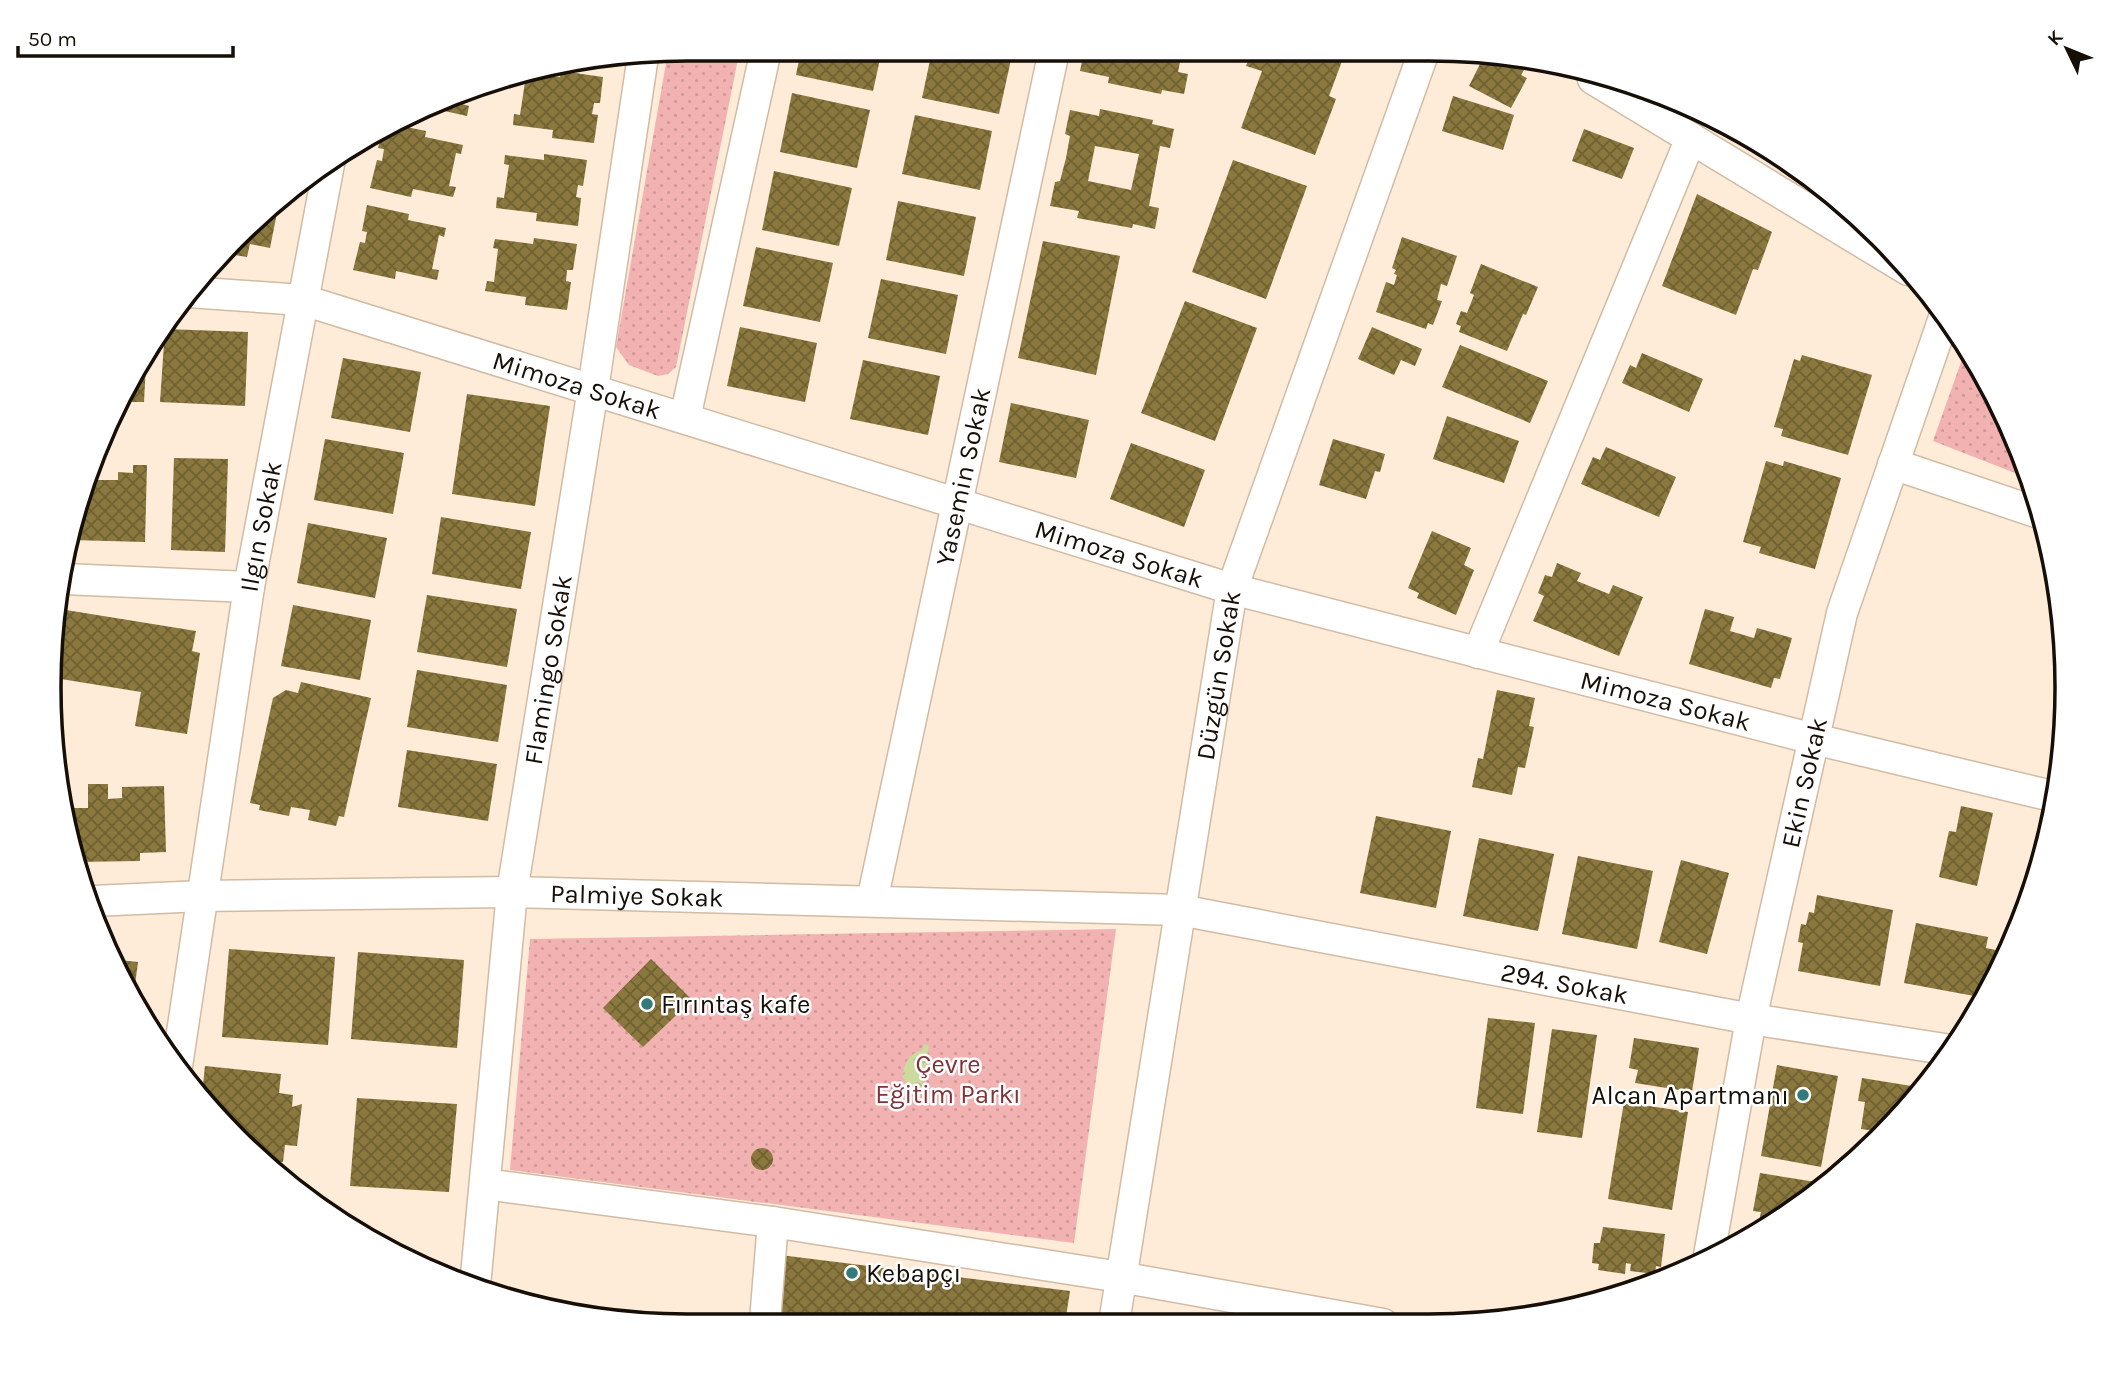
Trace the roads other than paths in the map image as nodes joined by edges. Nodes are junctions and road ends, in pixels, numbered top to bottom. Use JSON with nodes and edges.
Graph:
{"nodes":[{"id":1,"x":764,"y":61,"type":"edge"},
{"id":2,"x":1052,"y":61,"type":"edge"},
{"id":3,"x":1421,"y":61,"type":"edge"},
{"id":4,"x":642,"y":64,"type":"edge"},
{"id":5,"x":1607,"y":88,"type":"edge"},
{"id":6,"x":1691,"y":138,"type":"junction"},
{"id":7,"x":327,"y":176,"type":"edge"},
{"id":8,"x":1876,"y":251,"type":"edge"},
{"id":9,"x":202,"y":293,"type":"edge"},
{"id":10,"x":303,"y":300,"type":"junction"},
{"id":11,"x":1941,"y":328,"type":"edge"},
{"id":12,"x":593,"y":389,"type":"junction"},
{"id":13,"x":685,"y":418,"type":"junction"},
{"id":14,"x":1894,"y":464,"type":"junction"},
{"id":15,"x":958,"y":503,"type":"junction"},
{"id":16,"x":2029,"y":509,"type":"edge"},
{"id":17,"x":71,"y":579,"type":"edge"},
{"id":18,"x":249,"y":587,"type":"junction"},
{"id":19,"x":1232,"y":589,"type":"junction"},
{"id":20,"x":1479,"y":653,"type":"junction"},
{"id":21,"x":1814,"y":739,"type":"junction"},
{"id":22,"x":2045,"y":794,"type":"edge"},
{"id":23,"x":512,"y":892,"type":"junction"},
{"id":24,"x":202,"y":896,"type":"junction"},
{"id":25,"x":99,"y":901,"type":"edge"},
{"id":26,"x":872,"y":901,"type":"junction"},
{"id":27,"x":1180,"y":910,"type":"junction"},
{"id":28,"x":1751,"y":1019,"type":"junction"},
{"id":29,"x":1940,"y":1048,"type":"edge"},
{"id":30,"x":179,"y":1052,"type":"edge"},
{"id":31,"x":485,"y":1184,"type":"junction"},
{"id":32,"x":773,"y":1222,"type":"junction"},
{"id":33,"x":1711,"y":1246,"type":"edge"},
{"id":34,"x":476,"y":1277,"type":"edge"},
{"id":35,"x":1120,"y":1277,"type":"junction"},
{"id":36,"x":766,"y":1314,"type":"edge"},
{"id":37,"x":1115,"y":1314,"type":"edge"},
{"id":38,"x":1327,"y":1314,"type":"edge"}],
"edges":[{"from":1,"to":13,"type":"street"},
{"from":2,"to":15,"type":"street","name":"Yasemin Sokak"},
{"from":3,"to":19,"type":"street","name":"Düzgün Sokak"},
{"from":4,"to":12,"type":"street","name":"Flamingo Sokak"},
{"from":5,"to":6,"type":"street"},
{"from":6,"to":8,"type":"street"},
{"from":6,"to":20,"type":"street"},
{"from":7,"to":10,"type":"street","name":"Ilgın Sokak"},
{"from":9,"to":10,"type":"street","name":"Mimoza Sokak"},
{"from":10,"to":12,"type":"street","name":"Mimoza Sokak"},
{"from":10,"to":18,"type":"street","name":"Ilgın Sokak"},
{"from":11,"to":14,"type":"street","name":"Ekin Sokak"},
{"from":12,"to":13,"type":"street","name":"Mimoza Sokak"},
{"from":12,"to":23,"type":"street","name":"Flamingo Sokak"},
{"from":13,"to":15,"type":"street","name":"Mimoza Sokak"},
{"from":14,"to":16,"type":"street"},
{"from":14,"to":21,"type":"street","name":"Ekin Sokak"},
{"from":15,"to":19,"type":"street","name":"Mimoza Sokak"},
{"from":15,"to":26,"type":"street","name":"Yasemin Sokak"},
{"from":17,"to":18,"type":"street"},
{"from":18,"to":24,"type":"street","name":"Ilgın Sokak"},
{"from":19,"to":20,"type":"street","name":"Mimoza Sokak"},
{"from":19,"to":27,"type":"street","name":"Düzgün Sokak"},
{"from":20,"to":21,"type":"street","name":"Mimoza Sokak"},
{"from":21,"to":22,"type":"street","name":"Mimoza Sokak"},
{"from":21,"to":28,"type":"street","name":"Ekin Sokak"},
{"from":23,"to":24,"type":"street","name":"Palmiye Sokak"},
{"from":23,"to":26,"type":"street","name":"Palmiye Sokak"},
{"from":23,"to":31,"type":"street","name":"Flamingo Sokak"},
{"from":24,"to":25,"type":"street","name":"Palmiye Sokak"},
{"from":24,"to":30,"type":"street","name":"Ilgın Sokak"},
{"from":26,"to":27,"type":"street","name":"Palmiye Sokak"},
{"from":27,"to":28,"type":"street","name":"294. Sokak"},
{"from":27,"to":35,"type":"street","name":"Düzgün Sokak"},
{"from":28,"to":29,"type":"street","name":"294. Sokak"},
{"from":28,"to":33,"type":"street","name":"Ekin Sokak"},
{"from":31,"to":32,"type":"street"},
{"from":31,"to":34,"type":"street","name":"Flamingo Sokak"},
{"from":32,"to":35,"type":"street"},
{"from":32,"to":36,"type":"street"},
{"from":35,"to":37,"type":"street","name":"Düzgün Sokak"},
{"from":35,"to":38,"type":"street"}]}
